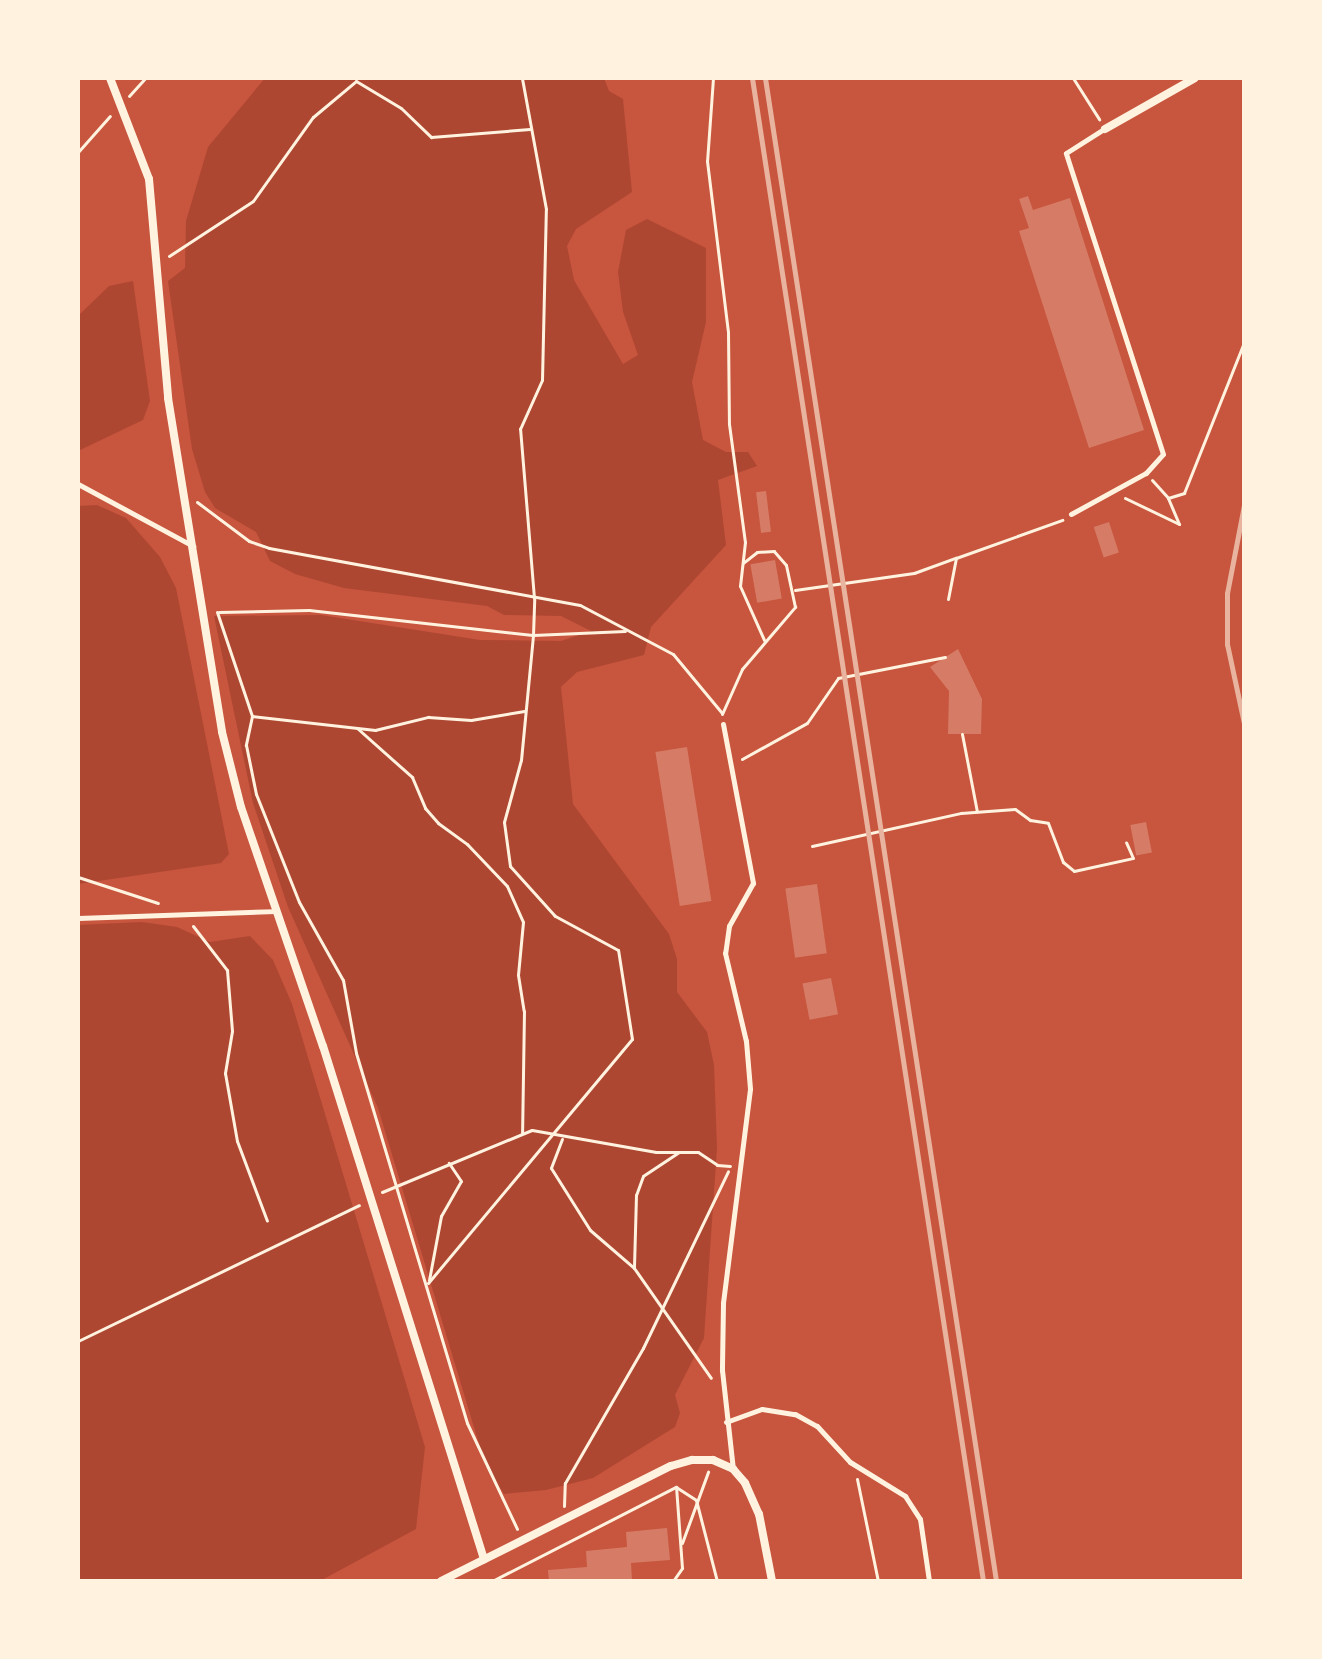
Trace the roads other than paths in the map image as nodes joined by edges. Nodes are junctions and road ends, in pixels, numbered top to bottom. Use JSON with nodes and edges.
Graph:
{"nodes":[{"id":1,"x":110,"y":78,"type":"edge"},
{"id":2,"x":1195,"y":78,"type":"edge"},
{"id":3,"x":1105,"y":129,"type":"joint"},
{"id":4,"x":78,"y":484,"type":"edge"},
{"id":5,"x":1071,"y":514,"type":"road end"},
{"id":6,"x":193,"y":547,"type":"junction"},
{"id":7,"x":723,"y":724,"type":"road end"},
{"id":8,"x":275,"y":911,"type":"junction"},
{"id":9,"x":78,"y":918,"type":"edge"},
{"id":10,"x":726,"y":1422,"type":"junction"},
{"id":11,"x":733,"y":1469,"type":"junction"},
{"id":12,"x":484,"y":1559,"type":"junction"},
{"id":13,"x":454,"y":1578,"type":"edge"},
{"id":14,"x":441,"y":1581,"type":"edge"},
{"id":15,"x":772,"y":1581,"type":"edge"},
{"id":16,"x":929,"y":1581,"type":"edge"}],
"edges":[{"from":1,"to":6,"type":"street"},
{"from":2,"to":3,"type":"street"},
{"from":3,"to":5,"type":"lane"},
{"from":4,"to":6,"type":"lane"},
{"from":6,"to":8,"type":"street"},
{"from":7,"to":10,"type":"lane"},
{"from":8,"to":9,"type":"lane"},
{"from":8,"to":12,"type":"street"},
{"from":10,"to":11,"type":"lane"},
{"from":10,"to":16,"type":"lane"},
{"from":11,"to":12,"type":"street"},
{"from":11,"to":15,"type":"street"},
{"from":12,"to":13,"type":"street"},
{"from":13,"to":14,"type":"street"}]}
